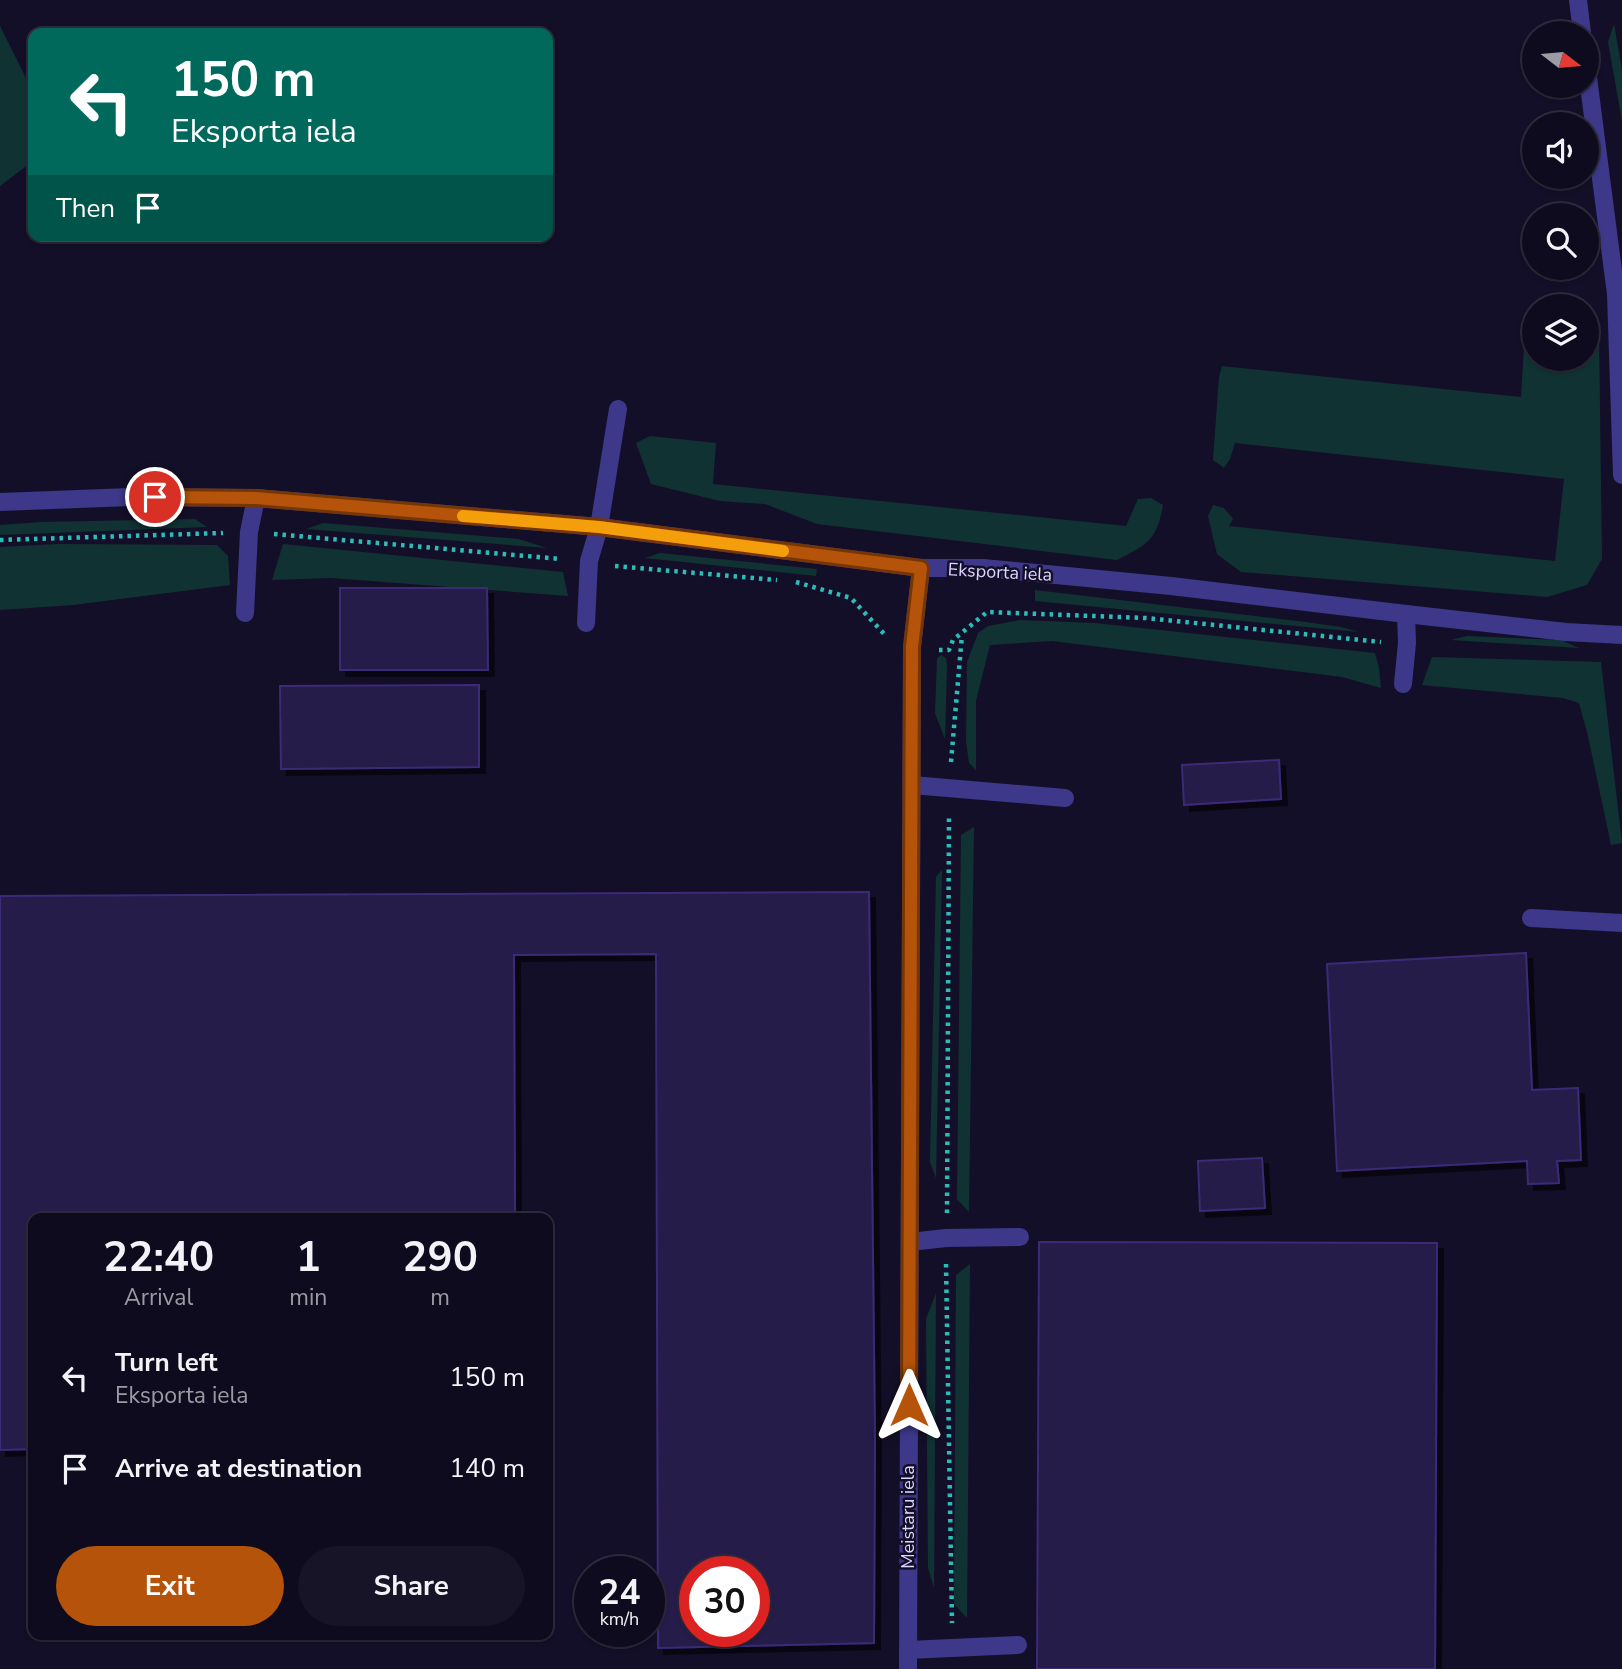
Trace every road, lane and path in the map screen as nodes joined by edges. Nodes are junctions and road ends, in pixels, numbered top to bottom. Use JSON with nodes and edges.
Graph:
{"nodes":[{"id":1,"x":1578,"y":0,"type":"edge"},
{"id":2,"x":1581,"y":21,"type":"edge"},
{"id":3,"x":1591,"y":98,"type":"edge"},
{"id":4,"x":618,"y":409,"type":"dead end"},
{"id":5,"x":1622,"y":475,"type":"edge"},
{"id":6,"x":256,"y":498,"type":"junction"},
{"id":7,"x":0,"y":502,"type":"edge"},
{"id":8,"x":599,"y":527,"type":"junction"},
{"id":9,"x":217,"y":534,"type":"dead end"},
{"id":10,"x":292,"y":536,"type":"dead end"},
{"id":11,"x":0,"y":540,"type":"edge"},
{"id":12,"x":553,"y":559,"type":"dead end"},
{"id":13,"x":626,"y":568,"type":"dead end"},
{"id":14,"x":921,"y":568,"type":"junction"},
{"id":15,"x":782,"y":581,"type":"dead end"},
{"id":16,"x":794,"y":582,"type":"dead end"},
{"id":17,"x":245,"y":613,"type":"dead end"},
{"id":18,"x":1406,"y":614,"type":"junction"},
{"id":19,"x":586,"y":623,"type":"dead end"},
{"id":20,"x":962,"y":633,"type":"junction"},
{"id":21,"x":1622,"y":635,"type":"edge"},
{"id":22,"x":890,"y":639,"type":"dead end"},
{"id":23,"x":1369,"y":641,"type":"dead end"},
{"id":24,"x":937,"y":649,"type":"dead end"},
{"id":25,"x":1404,"y":684,"type":"dead end"},
{"id":26,"x":912,"y":785,"type":"junction"},
{"id":27,"x":950,"y":788,"type":"junction"},
{"id":28,"x":1065,"y":798,"type":"dead end"},
{"id":29,"x":1531,"y":918,"type":"dead end"},
{"id":30,"x":1622,"y":922,"type":"edge"},
{"id":31,"x":1020,"y":1237,"type":"dead end"},
{"id":32,"x":946,"y":1238,"type":"junction"},
{"id":33,"x":910,"y":1242,"type":"junction"},
{"id":34,"x":1018,"y":1645,"type":"dead end"},
{"id":35,"x":953,"y":1647,"type":"junction"},
{"id":36,"x":908,"y":1650,"type":"junction"},
{"id":37,"x":908,"y":1669,"type":"edge"}],
"edges":[{"from":1,"to":2,"type":"street"},
{"from":3,"to":5,"type":"street"},
{"from":4,"to":8,"type":"street"},
{"from":6,"to":7,"type":"street","name":"Eksporta iela"},
{"from":6,"to":8,"type":"street","name":"Eksporta iela"},
{"from":6,"to":17,"type":"street"},
{"from":8,"to":14,"type":"street","name":"Eksporta iela"},
{"from":8,"to":19,"type":"street"},
{"from":9,"to":11,"type":"path"},
{"from":10,"to":12,"type":"path"},
{"from":13,"to":15,"type":"path"},
{"from":14,"to":18,"type":"street","name":"Eksporta iela"},
{"from":14,"to":26,"type":"street","name":"Meistaru iela"},
{"from":16,"to":22,"type":"path"},
{"from":18,"to":21,"type":"street","name":"Eksporta iela"},
{"from":18,"to":25,"type":"street"},
{"from":20,"to":23,"type":"path"},
{"from":20,"to":24,"type":"path"},
{"from":20,"to":27,"type":"path"},
{"from":26,"to":27,"type":"street"},
{"from":26,"to":33,"type":"street","name":"Meistaru iela"},
{"from":27,"to":28,"type":"street"},
{"from":27,"to":32,"type":"path"},
{"from":29,"to":30,"type":"street"},
{"from":31,"to":32,"type":"street"},
{"from":32,"to":33,"type":"street"},
{"from":32,"to":35,"type":"path"},
{"from":33,"to":36,"type":"street","name":"Meistaru iela"},
{"from":34,"to":35,"type":"street"},
{"from":35,"to":36,"type":"street"},
{"from":36,"to":37,"type":"street","name":"Meistaru iela"}]}
